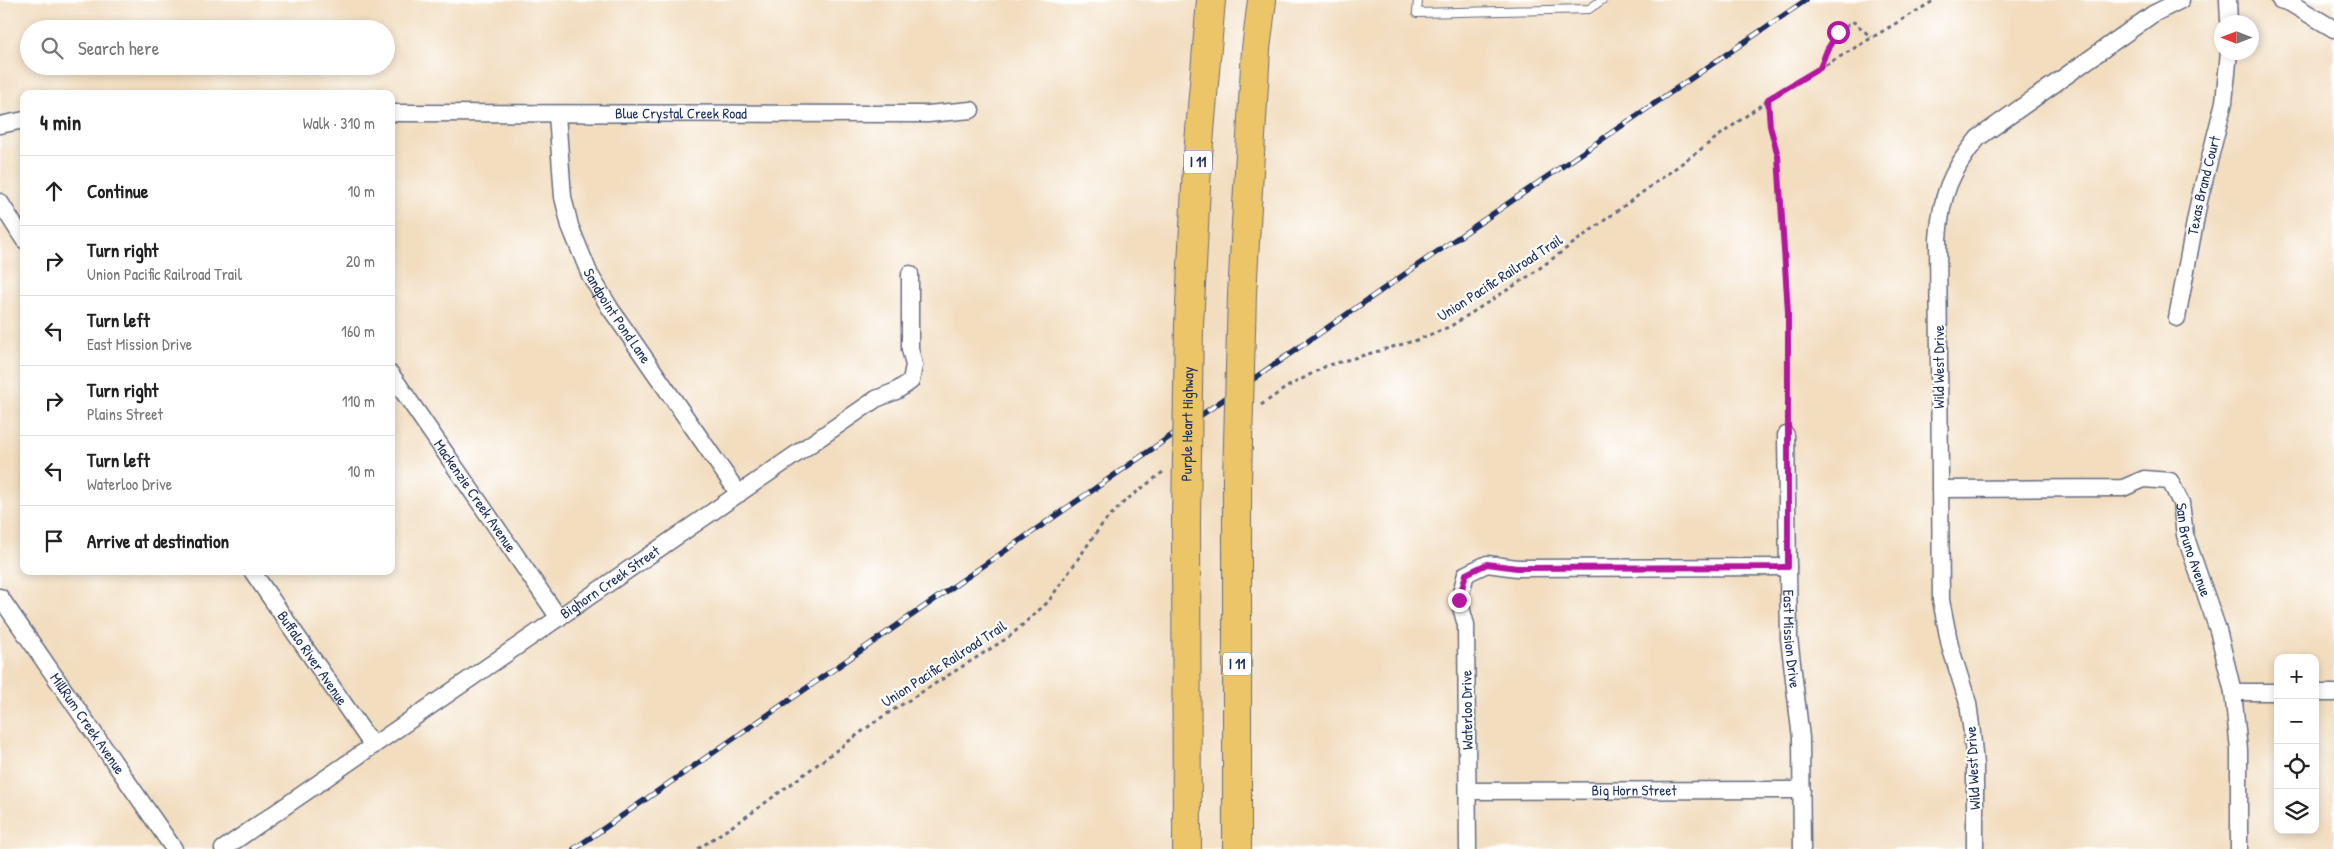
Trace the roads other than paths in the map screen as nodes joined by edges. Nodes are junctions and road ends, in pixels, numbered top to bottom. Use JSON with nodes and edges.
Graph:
{"nodes":[{"id":1,"x":1211,"y":0,"type":"edge"},
{"id":2,"x":1262,"y":0,"type":"edge"},
{"id":3,"x":1418,"y":0,"type":"edge"},
{"id":4,"x":1602,"y":0,"type":"edge"},
{"id":5,"x":2181,"y":0,"type":"edge"},
{"id":6,"x":2228,"y":0,"type":"edge"},
{"id":7,"x":2280,"y":0,"type":"edge"},
{"id":8,"x":2229,"y":15,"type":"edge"},
{"id":9,"x":2334,"y":29,"type":"edge"},
{"id":10,"x":2228,"y":60,"type":"edge"},
{"id":11,"x":971,"y":110,"type":"dead end"},
{"id":12,"x":395,"y":113,"type":"edge"},
{"id":13,"x":557,"y":114,"type":"junction"},
{"id":14,"x":20,"y":121,"type":"edge"},
{"id":15,"x":0,"y":125,"type":"edge"},
{"id":16,"x":0,"y":202,"type":"edge"},
{"id":17,"x":20,"y":234,"type":"edge"},
{"id":18,"x":910,"y":274,"type":"dead end"},
{"id":19,"x":2177,"y":318,"type":"dead end"},
{"id":20,"x":395,"y":380,"type":"edge"},
{"id":21,"x":1786,"y":435,"type":"road end"},
{"id":22,"x":1940,"y":488,"type":"junction"},
{"id":23,"x":739,"y":494,"type":"junction"},
{"id":24,"x":1788,"y":567,"type":"junction"},
{"id":25,"x":255,"y":575,"type":"edge"},
{"id":26,"x":0,"y":597,"type":"edge"},
{"id":27,"x":559,"y":618,"type":"junction"},
{"id":28,"x":2234,"y":692,"type":"junction"},
{"id":29,"x":2274,"y":692,"type":"edge"},
{"id":30,"x":2319,"y":693,"type":"edge"},
{"id":31,"x":2334,"y":693,"type":"edge"},
{"id":32,"x":373,"y":746,"type":"junction"},
{"id":33,"x":1468,"y":790,"type":"junction"},
{"id":34,"x":1802,"y":790,"type":"junction"},
{"id":35,"x":174,"y":849,"type":"edge"},
{"id":36,"x":223,"y":849,"type":"edge"},
{"id":37,"x":1187,"y":849,"type":"edge"},
{"id":38,"x":1237,"y":849,"type":"edge"},
{"id":39,"x":1468,"y":849,"type":"edge"},
{"id":40,"x":1802,"y":849,"type":"edge"},
{"id":41,"x":1975,"y":849,"type":"edge"},
{"id":42,"x":2238,"y":849,"type":"edge"}],
"edges":[{"from":1,"to":37,"type":"highway","name":"Purple Heart Highway","number":"I 11","bridge":true},
{"from":2,"to":38,"type":"highway","number":"I 11","bridge":true},
{"from":3,"to":4,"type":"lane"},
{"from":5,"to":22,"type":"street","name":"Wild West Drive"},
{"from":6,"to":8,"type":"street"},
{"from":7,"to":9,"type":"street"},
{"from":10,"to":19,"type":"street","name":"Texas Brand Court"},
{"from":11,"to":13,"type":"street","name":"Blue Crystal Creek Road"},
{"from":12,"to":13,"type":"street","name":"Blue Crystal Creek Road"},
{"from":13,"to":23,"type":"street","name":"Sandpoint Pond Lane"},
{"from":14,"to":15,"type":"street"},
{"from":16,"to":17,"type":"street"},
{"from":18,"to":23,"type":"street","name":"Bighorn Creek Street"},
{"from":20,"to":27,"type":"street","name":"Mackenzie Creek Avenue"},
{"from":21,"to":24,"type":"street","name":"East Mission Drive"},
{"from":22,"to":28,"type":"street","name":"San Bruno Avenue"},
{"from":22,"to":41,"type":"street","name":"Wild West Drive"},
{"from":23,"to":27,"type":"street","name":"Bighorn Creek Street"},
{"from":24,"to":33,"type":"street","name":"Waterloo Drive"},
{"from":24,"to":34,"type":"street","name":"East Mission Drive"},
{"from":25,"to":32,"type":"street","name":"Buffalo River Avenue"},
{"from":26,"to":35,"type":"street","name":"MillRum Creek Avenue"},
{"from":27,"to":32,"type":"street","name":"Bighorn Creek Street"},
{"from":28,"to":29,"type":"street"},
{"from":28,"to":42,"type":"street","name":"San Bruno Avenue"},
{"from":30,"to":31,"type":"street"},
{"from":32,"to":36,"type":"street","name":"Bighorn Creek Street"},
{"from":33,"to":34,"type":"street","name":"Big Horn Street"},
{"from":33,"to":39,"type":"street","name":"Waterloo Drive"},
{"from":34,"to":40,"type":"street","name":"East Mission Drive"}]}
